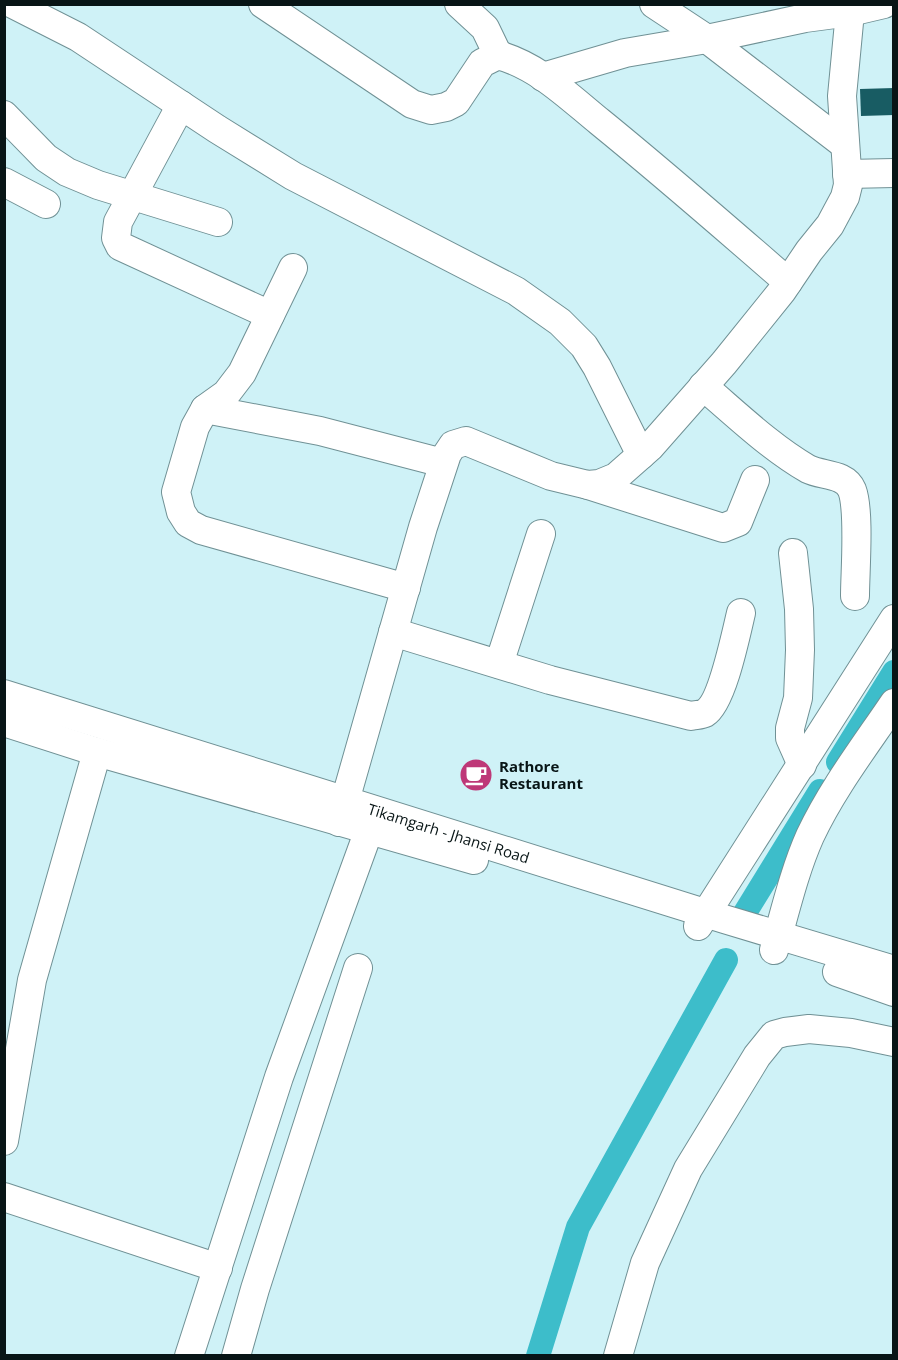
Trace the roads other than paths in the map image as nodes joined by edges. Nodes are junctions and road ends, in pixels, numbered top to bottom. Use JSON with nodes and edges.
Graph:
{"nodes":[{"id":1,"x":13,"y":4,"type":"edge"},
{"id":2,"x":263,"y":4,"type":"edge"},
{"id":3,"x":459,"y":4,"type":"edge"},
{"id":4,"x":654,"y":4,"type":"edge"},
{"id":5,"x":884,"y":4,"type":"edge"},
{"id":6,"x":850,"y":8,"type":"edge"},
{"id":7,"x":706,"y":39,"type":"junction"},
{"id":8,"x":498,"y":55,"type":"junction"},
{"id":9,"x":543,"y":77,"type":"junction"},
{"id":10,"x":181,"y":105,"type":"junction"},
{"id":11,"x":4,"y":115,"type":"edge"},
{"id":12,"x":845,"y":146,"type":"junction"},
{"id":13,"x":894,"y":173,"type":"edge"},
{"id":14,"x":847,"y":174,"type":"junction"},
{"id":15,"x":4,"y":182,"type":"edge"},
{"id":16,"x":132,"y":196,"type":"junction"},
{"id":17,"x":46,"y":204,"type":"dead end"},
{"id":18,"x":218,"y":222,"type":"dead end"},
{"id":19,"x":293,"y":268,"type":"dead end"},
{"id":20,"x":788,"y":282,"type":"junction"},
{"id":21,"x":270,"y":315,"type":"junction"},
{"id":22,"x":703,"y":386,"type":"junction"},
{"id":23,"x":205,"y":409,"type":"junction"},
{"id":24,"x":641,"y":455,"type":"junction"},
{"id":25,"x":443,"y":463,"type":"junction"},
{"id":26,"x":755,"y":480,"type":"dead end"},
{"id":27,"x":588,"y":485,"type":"junction"},
{"id":28,"x":541,"y":534,"type":"dead end"},
{"id":29,"x":793,"y":553,"type":"dead end"},
{"id":30,"x":406,"y":588,"type":"junction"},
{"id":31,"x":855,"y":596,"type":"dead end"},
{"id":32,"x":741,"y":613,"type":"dead end"},
{"id":33,"x":894,"y":620,"type":"edge"},
{"id":34,"x":393,"y":632,"type":"junction"},
{"id":35,"x":499,"y":664,"type":"junction"},
{"id":36,"x":4,"y":694,"type":"edge"},
{"id":37,"x":894,"y":703,"type":"edge"},
{"id":38,"x":4,"y":722,"type":"edge"},
{"id":39,"x":97,"y":752,"type":"junction"},
{"id":40,"x":802,"y":765,"type":"junction"},
{"id":41,"x":342,"y":811,"type":"junction"},
{"id":42,"x":369,"y":830,"type":"junction"},
{"id":43,"x":712,"y":923,"type":"junction"},
{"id":44,"x":768,"y":940,"type":"junction"},
{"id":45,"x":358,"y":969,"type":"dead end"},
{"id":46,"x":894,"y":970,"type":"edge"},
{"id":47,"x":894,"y":992,"type":"edge"},
{"id":48,"x":894,"y":1042,"type":"edge"},
{"id":49,"x":4,"y":1141,"type":"edge"},
{"id":50,"x":4,"y":1197,"type":"edge"},
{"id":51,"x":218,"y":1268,"type":"junction"},
{"id":52,"x":189,"y":1356,"type":"edge"},
{"id":53,"x":236,"y":1356,"type":"edge"},
{"id":54,"x":618,"y":1356,"type":"edge"}],
"edges":[{"from":1,"to":10,"type":"street"},
{"from":2,"to":8,"type":"street"},
{"from":3,"to":8,"type":"street"},
{"from":4,"to":7,"type":"street"},
{"from":5,"to":6,"type":"street"},
{"from":6,"to":7,"type":"street"},
{"from":6,"to":12,"type":"street"},
{"from":7,"to":9,"type":"street"},
{"from":7,"to":12,"type":"street"},
{"from":8,"to":9,"type":"street"},
{"from":9,"to":20,"type":"street"},
{"from":10,"to":16,"type":"street"},
{"from":10,"to":24,"type":"street"},
{"from":11,"to":16,"type":"street"},
{"from":12,"to":14,"type":"street"},
{"from":13,"to":14,"type":"street"},
{"from":14,"to":20,"type":"street"},
{"from":15,"to":17,"type":"street"},
{"from":16,"to":18,"type":"street"},
{"from":16,"to":21,"type":"street"},
{"from":19,"to":21,"type":"street"},
{"from":20,"to":22,"type":"street"},
{"from":21,"to":23,"type":"street"},
{"from":22,"to":24,"type":"street"},
{"from":22,"to":31,"type":"street"},
{"from":23,"to":25,"type":"street"},
{"from":23,"to":30,"type":"street"},
{"from":24,"to":27,"type":"street"},
{"from":25,"to":27,"type":"street"},
{"from":25,"to":30,"type":"street"},
{"from":26,"to":27,"type":"street"},
{"from":28,"to":35,"type":"street"},
{"from":29,"to":40,"type":"street"},
{"from":30,"to":34,"type":"street"},
{"from":32,"to":35,"type":"street"},
{"from":33,"to":40,"type":"street"},
{"from":34,"to":35,"type":"street"},
{"from":34,"to":41,"type":"street"},
{"from":36,"to":41,"type":"street","name":"Tikamgarh - Jhansi Road"},
{"from":37,"to":44,"type":"street"},
{"from":38,"to":39,"type":"street"},
{"from":39,"to":41,"type":"street"},
{"from":39,"to":49,"type":"street"},
{"from":40,"to":43,"type":"street"},
{"from":41,"to":42,"type":"street"},
{"from":41,"to":43,"type":"street","name":"Tikamgarh - Jhansi Road"},
{"from":42,"to":43,"type":"street"},
{"from":42,"to":51,"type":"street"},
{"from":43,"to":44,"type":"street"},
{"from":44,"to":46,"type":"street"},
{"from":44,"to":47,"type":"street"},
{"from":45,"to":53,"type":"street"},
{"from":48,"to":54,"type":"street"},
{"from":50,"to":51,"type":"street"},
{"from":51,"to":52,"type":"street"}]}
